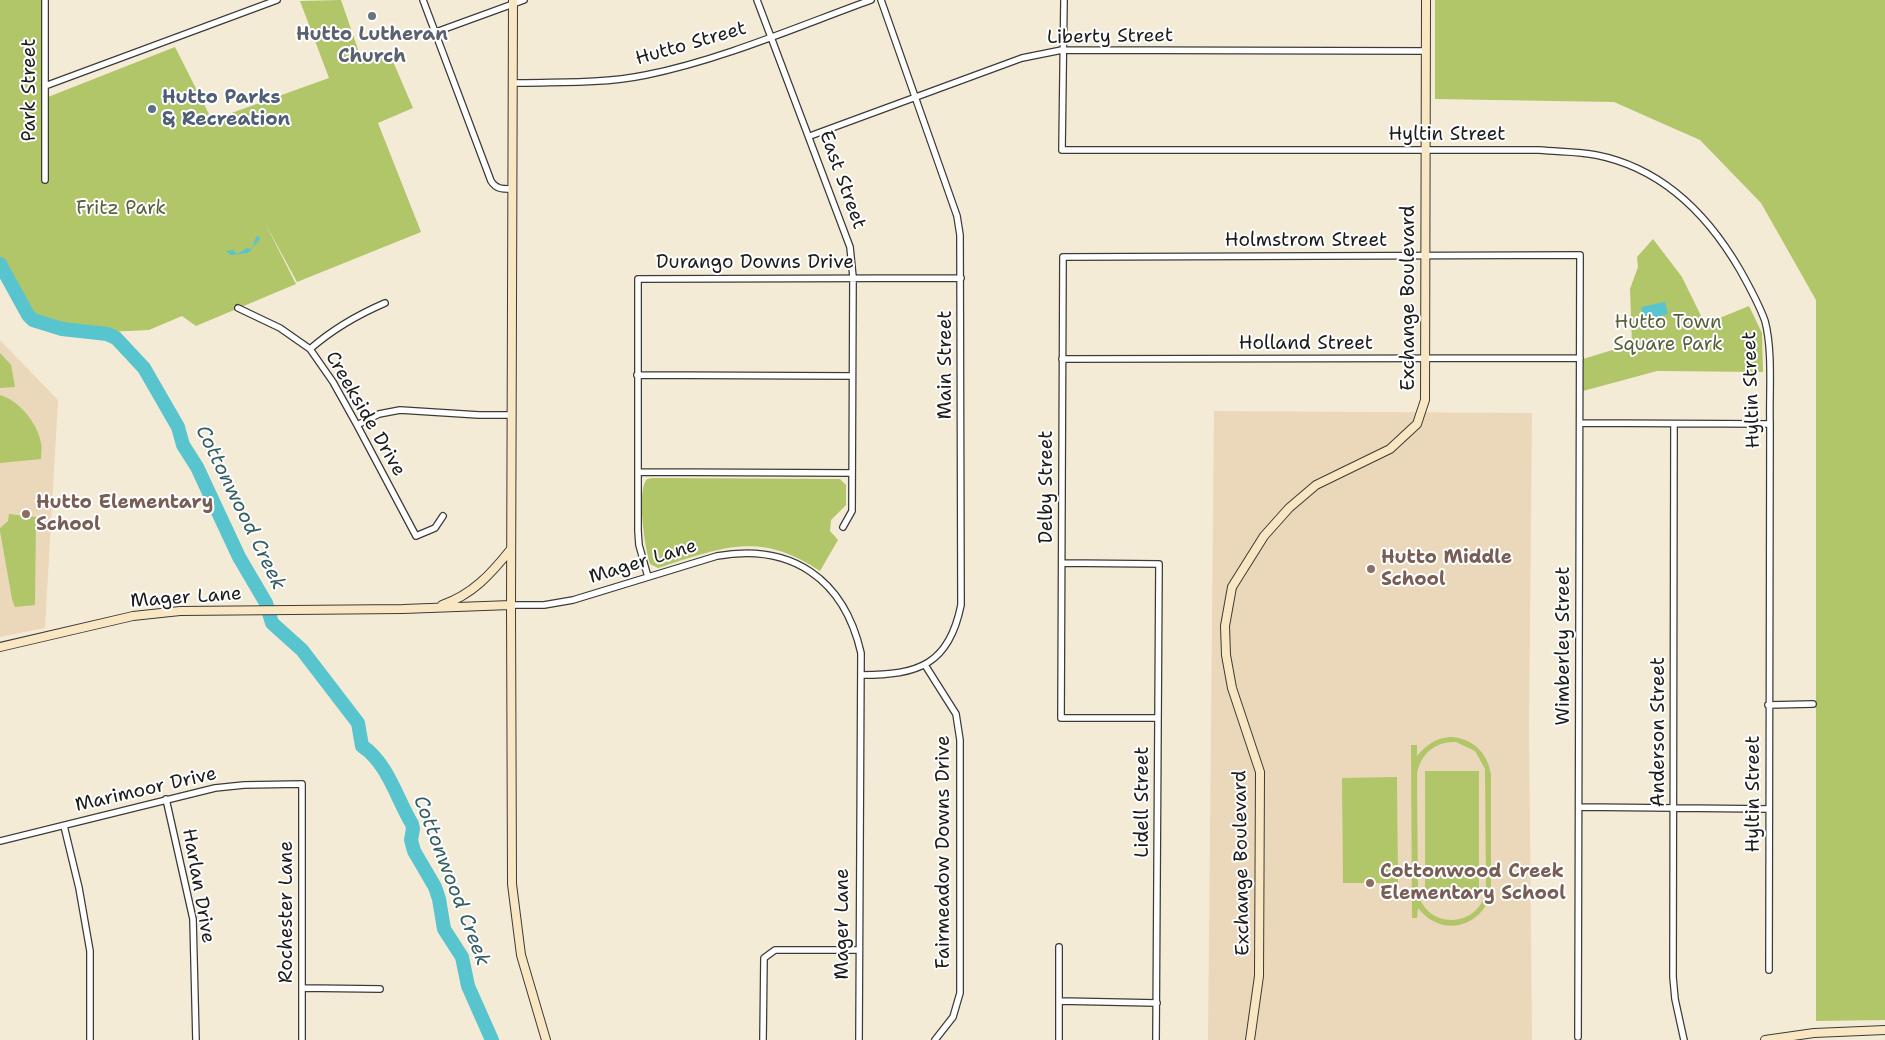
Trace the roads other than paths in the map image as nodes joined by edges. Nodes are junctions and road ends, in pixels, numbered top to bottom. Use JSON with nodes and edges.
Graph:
{"nodes":[{"id":1,"x":45,"y":0,"type":"edge"},
{"id":2,"x":278,"y":0,"type":"edge"},
{"id":3,"x":424,"y":0,"type":"edge"},
{"id":4,"x":524,"y":0,"type":"edge"},
{"id":5,"x":757,"y":0,"type":"edge"},
{"id":6,"x":871,"y":0,"type":"edge"},
{"id":7,"x":881,"y":0,"type":"edge"},
{"id":8,"x":1064,"y":0,"type":"edge"},
{"id":9,"x":1426,"y":0,"type":"edge"},
{"id":10,"x":513,"y":2,"type":"edge"},
{"id":11,"x":436,"y":32,"type":"junction"},
{"id":12,"x":771,"y":37,"type":"junction"},
{"id":13,"x":1062,"y":50,"type":"junction"},
{"id":14,"x":1426,"y":51,"type":"junction"},
{"id":15,"x":513,"y":83,"type":"junction"},
{"id":16,"x":45,"y":86,"type":"junction"},
{"id":17,"x":916,"y":98,"type":"junction"},
{"id":18,"x":810,"y":136,"type":"junction"},
{"id":19,"x":1426,"y":150,"type":"junction"},
{"id":20,"x":45,"y":180,"type":"dead end"},
{"id":21,"x":511,"y":190,"type":"junction"},
{"id":22,"x":1580,"y":255,"type":"joint"},
{"id":23,"x":1426,"y":256,"type":"junction"},
{"id":24,"x":1063,"y":257,"type":"joint"},
{"id":25,"x":852,"y":277,"type":"junction"},
{"id":26,"x":961,"y":278,"type":"junction"},
{"id":27,"x":385,"y":303,"type":"dead end"},
{"id":28,"x":238,"y":308,"type":"dead end"},
{"id":29,"x":310,"y":349,"type":"junction"},
{"id":30,"x":1580,"y":358,"type":"junction"},
{"id":31,"x":1062,"y":359,"type":"junction"},
{"id":32,"x":1426,"y":359,"type":"junction"},
{"id":33,"x":637,"y":375,"type":"junction"},
{"id":34,"x":852,"y":376,"type":"junction"},
{"id":35,"x":512,"y":415,"type":"junction"},
{"id":36,"x":1580,"y":423,"type":"junction"},
{"id":37,"x":1674,"y":424,"type":"junction"},
{"id":38,"x":1770,"y":424,"type":"junction"},
{"id":39,"x":357,"y":425,"type":"junction"},
{"id":40,"x":638,"y":472,"type":"junction"},
{"id":41,"x":852,"y":473,"type":"junction"},
{"id":42,"x":443,"y":516,"type":"dead end"},
{"id":43,"x":843,"y":527,"type":"dead end"},
{"id":44,"x":511,"y":549,"type":"junction"},
{"id":45,"x":1062,"y":563,"type":"junction"},
{"id":46,"x":648,"y":577,"type":"junction"},
{"id":47,"x":510,"y":605,"type":"junction"},
{"id":48,"x":433,"y":608,"type":"junction"},
{"id":49,"x":0,"y":647,"type":"edge"},
{"id":50,"x":925,"y":665,"type":"junction"},
{"id":51,"x":862,"y":675,"type":"junction"},
{"id":52,"x":1813,"y":704,"type":"dead end"},
{"id":53,"x":1768,"y":705,"type":"junction"},
{"id":54,"x":1158,"y":718,"type":"junction"},
{"id":55,"x":302,"y":784,"type":"joint"},
{"id":56,"x":166,"y":799,"type":"junction"},
{"id":57,"x":1579,"y":807,"type":"junction"},
{"id":58,"x":1674,"y":808,"type":"junction"},
{"id":59,"x":1769,"y":808,"type":"junction"},
{"id":60,"x":64,"y":826,"type":"junction"},
{"id":61,"x":0,"y":841,"type":"edge"},
{"id":62,"x":1059,"y":947,"type":"dead end"},
{"id":63,"x":859,"y":950,"type":"junction"},
{"id":64,"x":1770,"y":970,"type":"dead end"},
{"id":65,"x":302,"y":988,"type":"junction"},
{"id":66,"x":380,"y":989,"type":"dead end"},
{"id":67,"x":1059,"y":1001,"type":"junction"},
{"id":68,"x":1156,"y":1003,"type":"junction"},
{"id":69,"x":1885,"y":1030,"type":"edge"},
{"id":70,"x":1578,"y":1037,"type":"dead end"},
{"id":71,"x":90,"y":1040,"type":"edge"},
{"id":72,"x":196,"y":1040,"type":"edge"},
{"id":73,"x":302,"y":1040,"type":"edge"},
{"id":74,"x":546,"y":1040,"type":"edge"},
{"id":75,"x":763,"y":1040,"type":"edge"},
{"id":76,"x":859,"y":1040,"type":"edge"},
{"id":77,"x":935,"y":1040,"type":"edge"},
{"id":78,"x":1059,"y":1040,"type":"edge"},
{"id":79,"x":1156,"y":1040,"type":"edge"},
{"id":80,"x":1250,"y":1040,"type":"edge"},
{"id":81,"x":1684,"y":1040,"type":"edge"},
{"id":82,"x":1765,"y":1040,"type":"edge"}],
"edges":[{"from":1,"to":16,"type":"street","name":"Park Street"},
{"from":2,"to":16,"type":"street"},
{"from":3,"to":11,"type":"street"},
{"from":4,"to":10,"type":"street"},
{"from":5,"to":12,"type":"street","name":"East Street"},
{"from":6,"to":12,"type":"street","name":"Hutto Street"},
{"from":7,"to":17,"type":"street","name":"Main Street"},
{"from":8,"to":13,"type":"street"},
{"from":9,"to":14,"type":"street","name":"Exchange Boulevard"},
{"from":10,"to":11,"type":"street"},
{"from":10,"to":15,"type":"street"},
{"from":11,"to":21,"type":"street"},
{"from":12,"to":15,"type":"street","name":"Hutto Street"},
{"from":12,"to":18,"type":"street","name":"East Street"},
{"from":13,"to":14,"type":"street","name":"Liberty Street"},
{"from":13,"to":17,"type":"street","name":"Liberty Street"},
{"from":13,"to":19,"type":"street","name":"Hyltin Street"},
{"from":14,"to":19,"type":"street","name":"Exchange Boulevard"},
{"from":15,"to":21,"type":"street"},
{"from":16,"to":20,"type":"street","name":"Park Street"},
{"from":17,"to":18,"type":"street","name":"Liberty Street"},
{"from":17,"to":26,"type":"street","name":"Main Street"},
{"from":18,"to":25,"type":"street","name":"East Street"},
{"from":19,"to":23,"type":"street","name":"Exchange Boulevard"},
{"from":19,"to":38,"type":"street","name":"Hyltin Street"},
{"from":21,"to":35,"type":"street"},
{"from":22,"to":23,"type":"street","name":"Holmstrom Street"},
{"from":22,"to":30,"type":"street","name":"Wimberley Street"},
{"from":23,"to":24,"type":"street","name":"Holmstrom Street"},
{"from":23,"to":32,"type":"street","name":"Exchange Boulevard"},
{"from":24,"to":31,"type":"street","name":"Delby Street"},
{"from":25,"to":26,"type":"street","name":"Durango Downs Drive"},
{"from":25,"to":33,"type":"street","name":"Durango Downs Drive"},
{"from":25,"to":34,"type":"street","name":"East Street"},
{"from":26,"to":50,"type":"street","name":"Main Street"},
{"from":27,"to":29,"type":"street"},
{"from":28,"to":29,"type":"street","name":"Creekside Drive"},
{"from":29,"to":39,"type":"street","name":"Creekside Drive"},
{"from":30,"to":32,"type":"street","name":"Holland Street"},
{"from":30,"to":36,"type":"street","name":"Wimberley Street"},
{"from":31,"to":32,"type":"street","name":"Holland Street"},
{"from":31,"to":45,"type":"street","name":"Delby Street"},
{"from":32,"to":80,"type":"street","name":"Exchange Boulevard"},
{"from":33,"to":34,"type":"street"},
{"from":33,"to":40,"type":"street","name":"Durango Downs Drive"},
{"from":34,"to":41,"type":"street","name":"East Street"},
{"from":35,"to":39,"type":"street"},
{"from":35,"to":44,"type":"street"},
{"from":36,"to":37,"type":"street"},
{"from":36,"to":57,"type":"street","name":"Wimberley Street"},
{"from":37,"to":38,"type":"street"},
{"from":37,"to":58,"type":"street","name":"Anderson Street"},
{"from":38,"to":53,"type":"street","name":"Hyltin Street"},
{"from":39,"to":42,"type":"street","name":"Creekside Drive"},
{"from":40,"to":41,"type":"street"},
{"from":40,"to":46,"type":"street","name":"Durango Downs Drive"},
{"from":41,"to":43,"type":"street","name":"East Street"},
{"from":44,"to":47,"type":"street"},
{"from":44,"to":48,"type":"street"},
{"from":45,"to":54,"type":"street","name":"Delby Street"},
{"from":45,"to":54,"type":"street","name":"Lidell Street"},
{"from":46,"to":47,"type":"street","name":"Mager Lane"},
{"from":46,"to":51,"type":"street","name":"Mager Lane"},
{"from":47,"to":48,"type":"street","name":"Mager Lane"},
{"from":47,"to":74,"type":"street"},
{"from":48,"to":49,"type":"street","name":"Mager Lane"},
{"from":50,"to":51,"type":"street","name":"Main Street"},
{"from":50,"to":77,"type":"street","name":"Fairmeadow Downs Drive"},
{"from":51,"to":63,"type":"street","name":"Mager Lane"},
{"from":52,"to":53,"type":"street"},
{"from":53,"to":59,"type":"street","name":"Hyltin Street"},
{"from":54,"to":68,"type":"street","name":"Lidell Street"},
{"from":55,"to":56,"type":"street","name":"Marimoor Drive"},
{"from":55,"to":65,"type":"street","name":"Rochester Lane"},
{"from":56,"to":60,"type":"street","name":"Marimoor Drive"},
{"from":56,"to":72,"type":"street","name":"Harlan Drive"},
{"from":57,"to":58,"type":"street"},
{"from":57,"to":70,"type":"street","name":"Wimberley Street"},
{"from":58,"to":59,"type":"street"},
{"from":58,"to":81,"type":"street","name":"Anderson Street"},
{"from":59,"to":64,"type":"street","name":"Hyltin Street"},
{"from":60,"to":61,"type":"street","name":"Marimoor Drive"},
{"from":60,"to":71,"type":"street"},
{"from":62,"to":67,"type":"street"},
{"from":63,"to":75,"type":"street"},
{"from":63,"to":76,"type":"street","name":"Mager Lane"},
{"from":65,"to":66,"type":"street"},
{"from":65,"to":73,"type":"street","name":"Rochester Lane"},
{"from":67,"to":68,"type":"street"},
{"from":67,"to":78,"type":"street"},
{"from":68,"to":79,"type":"street","name":"Lidell Street"},
{"from":69,"to":82,"type":"street"}]}
